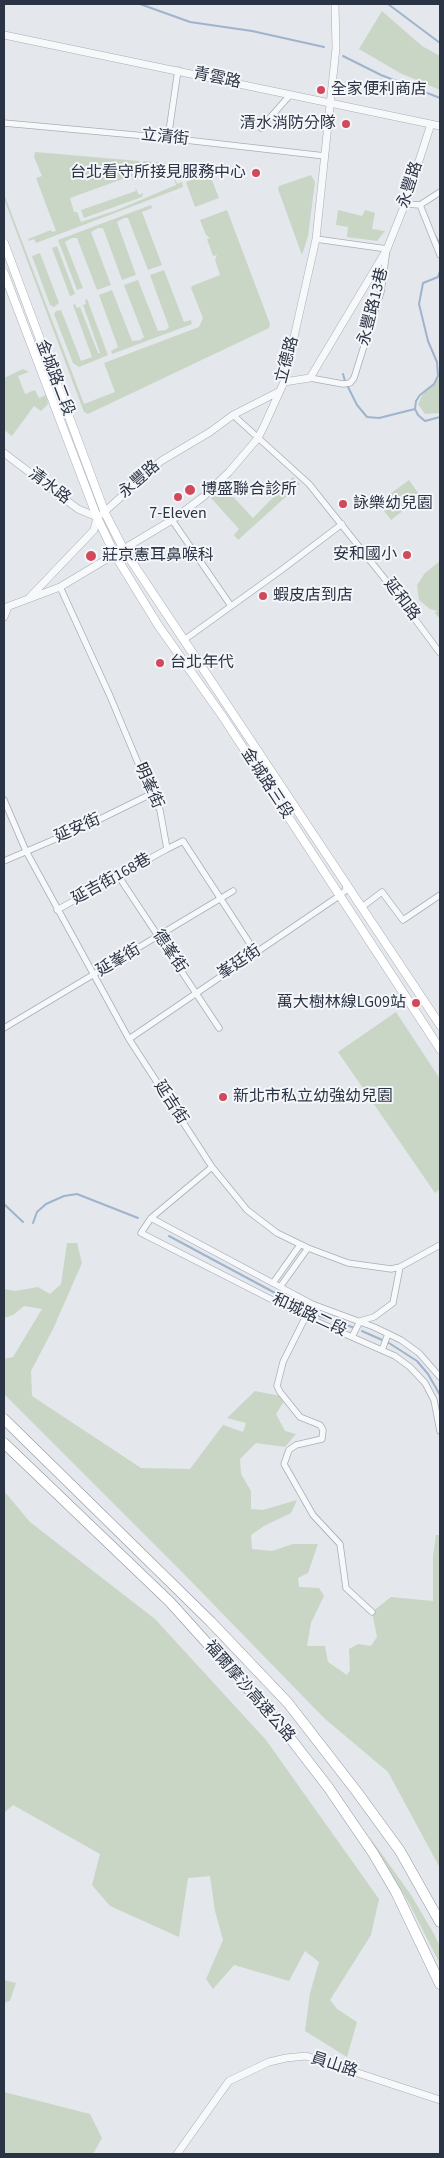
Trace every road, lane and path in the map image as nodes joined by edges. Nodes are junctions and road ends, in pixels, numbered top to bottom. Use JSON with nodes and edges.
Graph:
{"nodes":[{"id":1,"x":335,"y":4,"type":"edge"},
{"id":2,"x":4,"y":35,"type":"edge"},
{"id":3,"x":178,"y":70,"type":"junction"},
{"id":4,"x":290,"y":95,"type":"junction"},
{"id":5,"x":328,"y":104,"type":"junction"},
{"id":6,"x":4,"y":122,"type":"edge"},
{"id":7,"x":431,"y":124,"type":"junction"},
{"id":8,"x":440,"y":126,"type":"edge"},
{"id":9,"x":261,"y":128,"type":"dead end"},
{"id":10,"x":168,"y":138,"type":"junction"},
{"id":11,"x":326,"y":156,"type":"junction"},
{"id":12,"x":440,"y":192,"type":"edge"},
{"id":13,"x":405,"y":204,"type":"junction"},
{"id":14,"x":420,"y":205,"type":"junction"},
{"id":15,"x":316,"y":238,"type":"junction"},
{"id":16,"x":4,"y":243,"type":"edge"},
{"id":17,"x":387,"y":249,"type":"junction"},
{"id":18,"x":440,"y":254,"type":"edge"},
{"id":19,"x":4,"y":273,"type":"edge"},
{"id":20,"x":310,"y":378,"type":"junction"},
{"id":21,"x":284,"y":382,"type":"junction"},
{"id":22,"x":280,"y":391,"type":"junction"},
{"id":23,"x":233,"y":414,"type":"junction"},
{"id":24,"x":258,"y":438,"type":"junction"},
{"id":25,"x":4,"y":453,"type":"edge"},
{"id":26,"x":101,"y":515,"type":"junction"},
{"id":27,"x":172,"y":520,"type":"junction"},
{"id":28,"x":342,"y":524,"type":"junction"},
{"id":29,"x":124,"y":550,"type":"junction"},
{"id":30,"x":115,"y":554,"type":"junction"},
{"id":31,"x":60,"y":587,"type":"junction"},
{"id":32,"x":27,"y":599,"type":"junction"},
{"id":33,"x":231,"y":606,"type":"junction"},
{"id":34,"x":6,"y":607,"type":"edge"},
{"id":35,"x":4,"y":618,"type":"edge"},
{"id":36,"x":184,"y":640,"type":"junction"},
{"id":37,"x":440,"y":653,"type":"edge"},
{"id":38,"x":151,"y":794,"type":"junction"},
{"id":39,"x":4,"y":800,"type":"edge"},
{"id":40,"x":167,"y":849,"type":"junction"},
{"id":41,"x":26,"y":851,"type":"junction"},
{"id":42,"x":4,"y":860,"type":"edge"},
{"id":43,"x":120,"y":876,"type":"junction"},
{"id":44,"x":346,"y":885,"type":"junction"},
{"id":45,"x":233,"y":892,"type":"dead end"},
{"id":46,"x":440,"y":895,"type":"edge"},
{"id":47,"x":339,"y":896,"type":"junction"},
{"id":48,"x":220,"y":900,"type":"junction"},
{"id":49,"x":362,"y":907,"type":"junction"},
{"id":50,"x":57,"y":910,"type":"junction"},
{"id":51,"x":158,"y":937,"type":"junction"},
{"id":52,"x":256,"y":953,"type":"junction"},
{"id":53,"x":93,"y":976,"type":"junction"},
{"id":54,"x":196,"y":992,"type":"junction"},
{"id":55,"x":440,"y":1025,"type":"edge"},
{"id":56,"x":4,"y":1028,"type":"edge"},
{"id":57,"x":219,"y":1028,"type":"dead end"},
{"id":58,"x":129,"y":1039,"type":"junction"},
{"id":59,"x":440,"y":1048,"type":"edge"},
{"id":60,"x":212,"y":1167,"type":"junction"},
{"id":61,"x":151,"y":1218,"type":"junction"},
{"id":62,"x":300,"y":1245,"type":"junction"},
{"id":63,"x":440,"y":1245,"type":"edge"},
{"id":64,"x":308,"y":1248,"type":"junction"},
{"id":65,"x":400,"y":1267,"type":"junction"},
{"id":66,"x":273,"y":1283,"type":"junction"},
{"id":67,"x":280,"y":1287,"type":"junction"},
{"id":68,"x":312,"y":1304,"type":"junction"},
{"id":69,"x":306,"y":1316,"type":"junction"},
{"id":70,"x":360,"y":1321,"type":"junction"},
{"id":71,"x":388,"y":1334,"type":"junction"},
{"id":72,"x":352,"y":1337,"type":"junction"},
{"id":73,"x":382,"y":1350,"type":"junction"},
{"id":74,"x":440,"y":1377,"type":"edge"},
{"id":75,"x":4,"y":1419,"type":"edge"},
{"id":76,"x":440,"y":1431,"type":"edge"},
{"id":77,"x":4,"y":1443,"type":"edge"},
{"id":78,"x":372,"y":1612,"type":"dead end"},
{"id":79,"x":440,"y":1922,"type":"edge"},
{"id":80,"x":440,"y":1985,"type":"edge"},
{"id":81,"x":440,"y":2100,"type":"edge"},
{"id":82,"x":177,"y":2154,"type":"edge"}],
"edges":[{"from":1,"to":5,"type":"street","name":"立德路"},
{"from":2,"to":3,"type":"street","name":"青雲路"},
{"from":3,"to":4,"type":"street","name":"青雲路"},
{"from":3,"to":10,"type":"street"},
{"from":4,"to":5,"type":"street","name":"青雲路"},
{"from":4,"to":9,"type":"street"},
{"from":5,"to":7,"type":"street","name":"青雲路"},
{"from":5,"to":11,"type":"street","name":"立德路"},
{"from":6,"to":10,"type":"street","name":"立清街"},
{"from":7,"to":8,"type":"street","name":"青雲路"},
{"from":7,"to":13,"type":"street","name":"永豐路"},
{"from":10,"to":11,"type":"street","name":"立清街"},
{"from":11,"to":15,"type":"street","name":"立德路"},
{"from":12,"to":14,"type":"street"},
{"from":13,"to":14,"type":"street"},
{"from":13,"to":17,"type":"street","name":"永豐路"},
{"from":14,"to":18,"type":"street"},
{"from":15,"to":17,"type":"street"},
{"from":15,"to":21,"type":"street","name":"立德路"},
{"from":16,"to":26,"type":"main road","name":"金城路二段"},
{"from":17,"to":20,"type":"street","name":"永豐路"},
{"from":17,"to":20,"type":"street","name":"永豐路13巷"},
{"from":19,"to":26,"type":"main road","name":"金城路二段"},
{"from":20,"to":21,"type":"street"},
{"from":21,"to":22,"type":"street","name":"立德路"},
{"from":22,"to":23,"type":"street","name":"永豐路"},
{"from":22,"to":24,"type":"street","name":"立德路"},
{"from":23,"to":24,"type":"street","name":"延和路"},
{"from":23,"to":26,"type":"street","name":"永豐路"},
{"from":24,"to":27,"type":"street","name":"立德路"},
{"from":24,"to":28,"type":"street","name":"延和路"},
{"from":25,"to":26,"type":"street","name":"清水路"},
{"from":26,"to":29,"type":"main road","name":"金城路三段"},
{"from":26,"to":30,"type":"main road","name":"金城路三段"},
{"from":26,"to":32,"type":"street","name":"永豐路"},
{"from":27,"to":29,"type":"street","name":"立德路"},
{"from":27,"to":33,"type":"street"},
{"from":28,"to":33,"type":"street"},
{"from":28,"to":37,"type":"street","name":"延和路"},
{"from":29,"to":30,"type":"street","name":"立德路"},
{"from":29,"to":36,"type":"main road","name":"金城路三段"},
{"from":30,"to":31,"type":"street","name":"立德路"},
{"from":30,"to":47,"type":"main road","name":"金城路三段"},
{"from":31,"to":32,"type":"street","name":"立德路"},
{"from":31,"to":38,"type":"street","name":"明峯街"},
{"from":32,"to":34,"type":"street","name":"立德路"},
{"from":33,"to":36,"type":"street"},
{"from":34,"to":35,"type":"street"},
{"from":36,"to":44,"type":"main road","name":"金城路三段"},
{"from":38,"to":40,"type":"street","name":"明峯街"},
{"from":38,"to":41,"type":"street","name":"延安街"},
{"from":39,"to":41,"type":"street","name":"延吉街"},
{"from":40,"to":43,"type":"street","name":"延吉街168巷"},
{"from":40,"to":48,"type":"street"},
{"from":41,"to":42,"type":"street","name":"延安街"},
{"from":41,"to":50,"type":"street","name":"延吉街"},
{"from":43,"to":50,"type":"street","name":"延吉街168巷"},
{"from":43,"to":51,"type":"street","name":"德峯街"},
{"from":44,"to":47,"type":"street","name":"峯廷街"},
{"from":44,"to":49,"type":"main road","name":"金城路三段"},
{"from":45,"to":48,"type":"street","name":"延峯街"},
{"from":46,"to":49,"type":"street"},
{"from":47,"to":52,"type":"street","name":"峯廷街"},
{"from":47,"to":59,"type":"main road","name":"金城路三段"},
{"from":48,"to":51,"type":"street","name":"延峯街"},
{"from":48,"to":52,"type":"street"},
{"from":49,"to":55,"type":"main road","name":"金城路三段"},
{"from":50,"to":53,"type":"street","name":"延吉街"},
{"from":51,"to":53,"type":"street","name":"延峯街"},
{"from":51,"to":54,"type":"street","name":"德峯街"},
{"from":52,"to":54,"type":"street","name":"峯廷街"},
{"from":53,"to":56,"type":"street","name":"延峯街"},
{"from":53,"to":58,"type":"street","name":"延吉街"},
{"from":54,"to":57,"type":"street","name":"德峯街"},
{"from":54,"to":58,"type":"street","name":"峯廷街"},
{"from":58,"to":60,"type":"street","name":"延吉街"},
{"from":60,"to":61,"type":"street"},
{"from":60,"to":62,"type":"street","name":"延吉街"},
{"from":61,"to":66,"type":"street","name":"和城路二段"},
{"from":61,"to":69,"type":"street","name":"和城路二段"},
{"from":62,"to":64,"type":"street","name":"延吉街"},
{"from":62,"to":66,"type":"street"},
{"from":63,"to":65,"type":"street","name":"延吉街"},
{"from":64,"to":65,"type":"street","name":"延吉街"},
{"from":64,"to":67,"type":"street"},
{"from":65,"to":70,"type":"street"},
{"from":66,"to":67,"type":"street","name":"和城路二段"},
{"from":67,"to":68,"type":"street","name":"和城路二段"},
{"from":68,"to":69,"type":"street"},
{"from":68,"to":70,"type":"street","name":"和城路二段"},
{"from":69,"to":72,"type":"street","name":"和城路二段"},
{"from":69,"to":78,"type":"street"},
{"from":70,"to":71,"type":"street","name":"和城路二段"},
{"from":70,"to":72,"type":"street"},
{"from":71,"to":73,"type":"street"},
{"from":71,"to":74,"type":"street","name":"和城路二段"},
{"from":72,"to":73,"type":"street","name":"和城路二段"},
{"from":73,"to":76,"type":"street","name":"和城路二段"},
{"from":75,"to":79,"type":"highway","name":"福爾摩沙高速公路"},
{"from":77,"to":80,"type":"highway","name":"福爾摩沙高速公路"},
{"from":81,"to":82,"type":"street","name":"員山路"}]}
